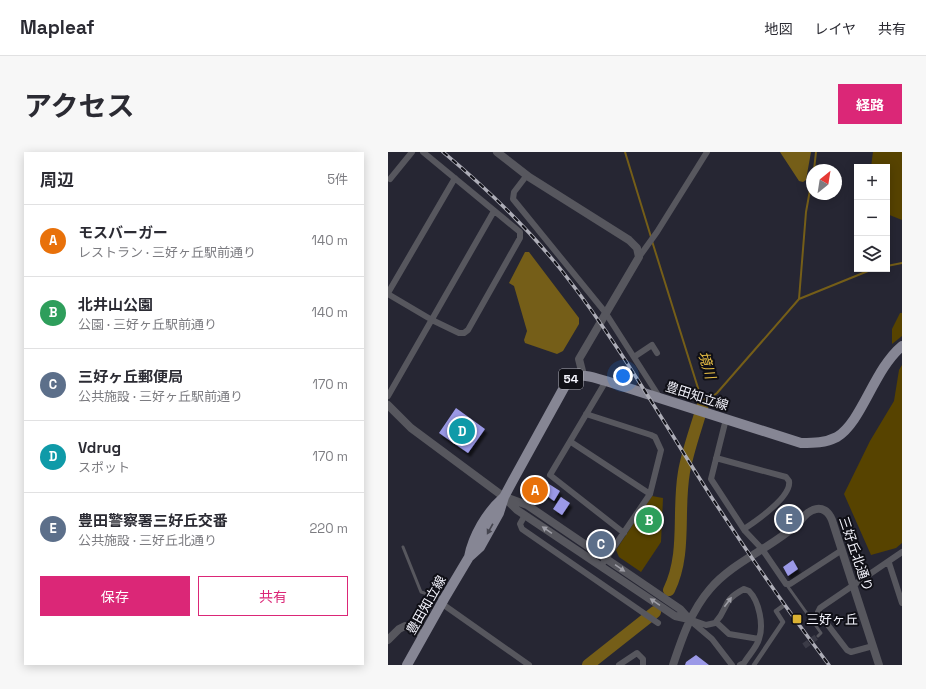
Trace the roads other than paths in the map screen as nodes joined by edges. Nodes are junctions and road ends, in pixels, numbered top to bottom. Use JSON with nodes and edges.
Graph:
{"nodes":[{"id":1,"x":412,"y":152,"type":"edge"},
{"id":2,"x":423,"y":152,"type":"edge"},
{"id":3,"x":497,"y":152,"type":"edge"},
{"id":4,"x":707,"y":152,"type":"edge"},
{"id":5,"x":527,"y":175,"type":"junction"},
{"id":6,"x":454,"y":178,"type":"junction"},
{"id":7,"x":389,"y":179,"type":"edge"},
{"id":8,"x":494,"y":211,"type":"junction"},
{"id":9,"x":639,"y":257,"type":"junction"},
{"id":10,"x":388,"y":294,"type":"edge"},
{"id":11,"x":605,"y":312,"type":"junction"},
{"id":12,"x":432,"y":320,"type":"junction"},
{"id":13,"x":902,"y":346,"type":"edge"},
{"id":14,"x":657,"y":353,"type":"dead end"},
{"id":15,"x":634,"y":357,"type":"junction"},
{"id":16,"x":583,"y":375,"type":"junction"},
{"id":17,"x":606,"y":381,"type":"junction"},
{"id":18,"x":388,"y":396,"type":"edge"},
{"id":19,"x":660,"y":398,"type":"junction"},
{"id":20,"x":388,"y":405,"type":"edge"},
{"id":21,"x":586,"y":414,"type":"junction"},
{"id":22,"x":721,"y":418,"type":"junction"},
{"id":23,"x":571,"y":442,"type":"junction"},
{"id":24,"x":716,"y":458,"type":"junction"},
{"id":25,"x":650,"y":494,"type":"junction"},
{"id":26,"x":504,"y":497,"type":"junction"},
{"id":27,"x":525,"y":515,"type":"junction"},
{"id":28,"x":744,"y":529,"type":"junction"},
{"id":29,"x":624,"y":533,"type":"junction"},
{"id":30,"x":403,"y":547,"type":"dead end"},
{"id":31,"x":762,"y":549,"type":"junction"},
{"id":32,"x":842,"y":550,"type":"junction"},
{"id":33,"x":902,"y":552,"type":"edge"},
{"id":34,"x":606,"y":559,"type":"junction"},
{"id":35,"x":889,"y":563,"type":"junction"},
{"id":36,"x":601,"y":566,"type":"junction"},
{"id":37,"x":786,"y":584,"type":"junction"},
{"id":38,"x":854,"y":586,"type":"junction"},
{"id":39,"x":442,"y":601,"type":"junction"},
{"id":40,"x":902,"y":603,"type":"edge"},
{"id":41,"x":783,"y":606,"type":"dead end"},
{"id":42,"x":689,"y":619,"type":"junction"},
{"id":43,"x":716,"y":622,"type":"junction"},
{"id":44,"x":658,"y":623,"type":"dead end"},
{"id":45,"x":424,"y":635,"type":"junction"},
{"id":46,"x":818,"y":636,"type":"dead end"},
{"id":47,"x":760,"y":639,"type":"junction"},
{"id":48,"x":388,"y":640,"type":"edge"},
{"id":49,"x":873,"y":646,"type":"junction"},
{"id":50,"x":407,"y":665,"type":"edge"},
{"id":51,"x":529,"y":665,"type":"edge"},
{"id":52,"x":619,"y":665,"type":"edge"},
{"id":53,"x":643,"y":665,"type":"edge"},
{"id":54,"x":673,"y":665,"type":"edge"},
{"id":55,"x":732,"y":665,"type":"edge"},
{"id":56,"x":740,"y":665,"type":"edge"},
{"id":57,"x":754,"y":665,"type":"edge"},
{"id":58,"x":879,"y":665,"type":"edge"}],
"edges":[{"from":1,"to":7,"type":"street"},
{"from":2,"to":6,"type":"street"},
{"from":3,"to":5,"type":"street"},
{"from":4,"to":9,"type":"street"},
{"from":5,"to":9,"type":"street"},
{"from":5,"to":11,"type":"street"},
{"from":6,"to":8,"type":"street"},
{"from":6,"to":10,"type":"street"},
{"from":8,"to":12,"type":"street"},
{"from":8,"to":12,"type":"street"},
{"from":9,"to":11,"type":"street"},
{"from":10,"to":12,"type":"street"},
{"from":11,"to":15,"type":"street"},
{"from":11,"to":16,"type":"street"},
{"from":12,"to":18,"type":"street"},
{"from":13,"to":22,"type":"main road","name":"豊田知立線","number":"54"},
{"from":14,"to":15,"type":"street"},
{"from":15,"to":19,"type":"street"},
{"from":16,"to":17,"type":"main road","name":"豊田知立線","number":"54"},
{"from":16,"to":26,"type":"main road","name":"豊田知立線","number":"54"},
{"from":17,"to":19,"type":"main road","name":"豊田知立線","number":"54"},
{"from":17,"to":21,"type":"street"},
{"from":19,"to":22,"type":"main road","name":"豊田知立線","number":"54"},
{"from":20,"to":26,"type":"street"},
{"from":21,"to":23,"type":"street"},
{"from":21,"to":25,"type":"street"},
{"from":22,"to":24,"type":"street"},
{"from":23,"to":25,"type":"street"},
{"from":23,"to":29,"type":"street"},
{"from":24,"to":28,"type":"street"},
{"from":24,"to":28,"type":"street"},
{"from":25,"to":29,"type":"street"},
{"from":26,"to":27,"type":"street"},
{"from":26,"to":34,"type":"street"},
{"from":26,"to":39,"type":"main road","name":"豊田知立線","number":"54"},
{"from":36,"to":27,"type":"street","one_way":true},
{"from":27,"to":44,"type":"street"},
{"from":28,"to":31,"type":"street"},
{"from":29,"to":34,"type":"street"},
{"from":30,"to":39,"type":"lane"},
{"from":31,"to":32,"type":"street","name":"三好丘北通り"},
{"from":31,"to":37,"type":"street"},
{"from":31,"to":42,"type":"street","name":"三好丘北通り"},
{"from":32,"to":37,"type":"street"},
{"from":32,"to":38,"type":"street","name":"三好丘北通り"},
{"from":33,"to":35,"type":"street"},
{"from":34,"to":36,"type":"street"},
{"from":34,"to":42,"type":"street","one_way":true},
{"from":35,"to":38,"type":"street"},
{"from":35,"to":40,"type":"street"},
{"from":42,"to":36,"type":"street","one_way":true},
{"from":37,"to":46,"type":"lane"},
{"from":38,"to":49,"type":"street","name":"三好丘北通り"},
{"from":38,"to":49,"type":"street"},
{"from":39,"to":45,"type":"main road","name":"豊田知立線","number":"54"},
{"from":39,"to":51,"type":"street"},
{"from":41,"to":57,"type":"street"},
{"from":42,"to":43,"type":"street"},
{"from":42,"to":54,"type":"street","name":"三好丘北通り"},
{"from":42,"to":55,"type":"street"},
{"from":43,"to":47,"type":"street"},
{"from":43,"to":47,"type":"street","one_way":true},
{"from":45,"to":48,"type":"street"},
{"from":45,"to":50,"type":"main road","name":"豊田知立線","number":"54"},
{"from":47,"to":56,"type":"street"},
{"from":49,"to":58,"type":"street","name":"三好丘北通り"},
{"from":52,"to":53,"type":"street"}]}
